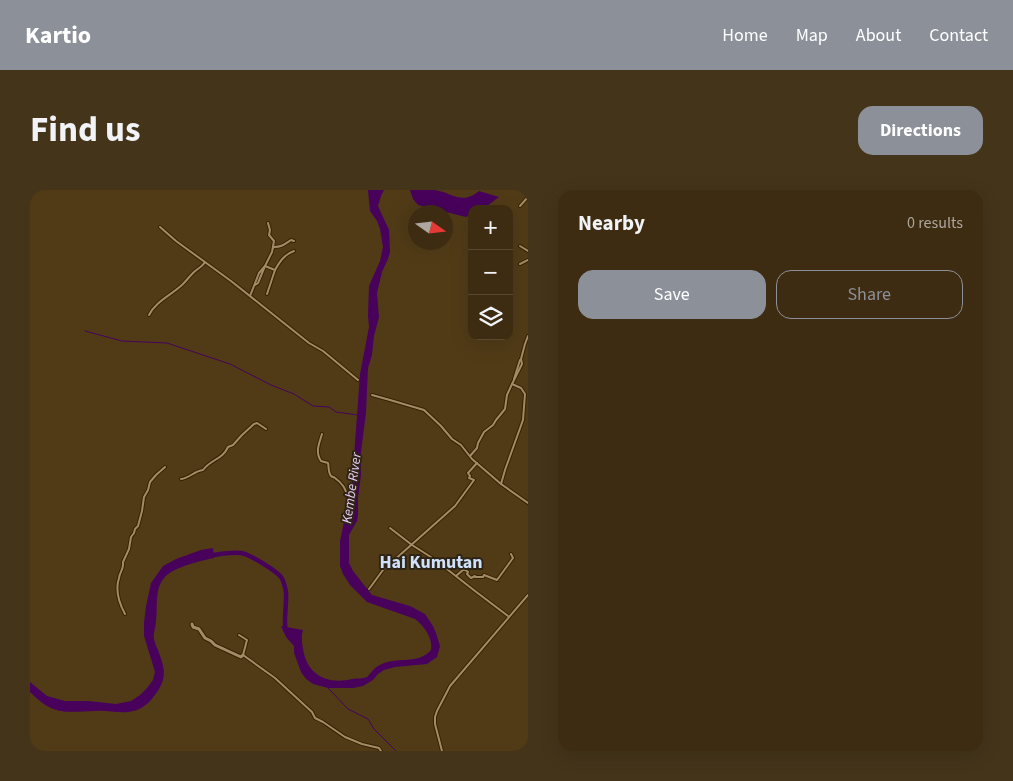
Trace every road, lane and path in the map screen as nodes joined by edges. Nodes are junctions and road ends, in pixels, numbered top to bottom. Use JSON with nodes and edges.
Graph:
{"nodes":[{"id":1,"x":528,"y":197,"type":"edge"},
{"id":2,"x":520,"y":206,"type":"dead end"},
{"id":3,"x":268,"y":223,"type":"dead end"},
{"id":4,"x":160,"y":227,"type":"dead end"},
{"id":5,"x":294,"y":241,"type":"dead end"},
{"id":6,"x":520,"y":246,"type":"dead end"},
{"id":7,"x":273,"y":248,"type":"junction"},
{"id":8,"x":294,"y":251,"type":"dead end"},
{"id":9,"x":528,"y":251,"type":"edge"},
{"id":10,"x":528,"y":260,"type":"edge"},
{"id":11,"x":205,"y":262,"type":"junction"},
{"id":12,"x":520,"y":264,"type":"dead end"},
{"id":13,"x":265,"y":266,"type":"junction"},
{"id":14,"x":275,"y":270,"type":"junction"},
{"id":15,"x":267,"y":294,"type":"dead end"},
{"id":16,"x":250,"y":296,"type":"junction"},
{"id":17,"x":149,"y":315,"type":"dead end"},
{"id":18,"x":528,"y":336,"type":"edge"},
{"id":19,"x":358,"y":380,"type":"dead end"},
{"id":20,"x":513,"y":383,"type":"junction"},
{"id":21,"x":527,"y":393,"type":"edge"},
{"id":22,"x":372,"y":395,"type":"dead end"},
{"id":23,"x":266,"y":429,"type":"dead end"},
{"id":24,"x":322,"y":434,"type":"dead end"},
{"id":25,"x":470,"y":456,"type":"junction"},
{"id":26,"x":477,"y":463,"type":"junction"},
{"id":27,"x":166,"y":467,"type":"dead end"},
{"id":28,"x":181,"y":480,"type":"dead end"},
{"id":29,"x":501,"y":484,"type":"junction"},
{"id":30,"x":347,"y":496,"type":"dead end"},
{"id":31,"x":528,"y":503,"type":"edge"},
{"id":32,"x":390,"y":528,"type":"dead end"},
{"id":33,"x":412,"y":545,"type":"junction"},
{"id":34,"x":511,"y":554,"type":"dead end"},
{"id":35,"x":456,"y":576,"type":"junction"},
{"id":36,"x":369,"y":589,"type":"dead end"},
{"id":37,"x":528,"y":595,"type":"edge"},
{"id":38,"x":126,"y":614,"type":"dead end"},
{"id":39,"x":509,"y":617,"type":"junction"},
{"id":40,"x":192,"y":624,"type":"dead end"},
{"id":41,"x":239,"y":635,"type":"dead end"},
{"id":42,"x":243,"y":655,"type":"junction"},
{"id":43,"x":381,"y":751,"type":"edge"},
{"id":44,"x":442,"y":751,"type":"edge"}],
"edges":[{"from":1,"to":2,"type":"street"},
{"from":3,"to":7,"type":"street"},
{"from":4,"to":11,"type":"street"},
{"from":5,"to":7,"type":"street"},
{"from":6,"to":9,"type":"street"},
{"from":7,"to":13,"type":"street"},
{"from":8,"to":14,"type":"street"},
{"from":10,"to":12,"type":"street"},
{"from":11,"to":16,"type":"street"},
{"from":11,"to":17,"type":"street"},
{"from":13,"to":14,"type":"street"},
{"from":13,"to":16,"type":"street"},
{"from":14,"to":15,"type":"street"},
{"from":16,"to":19,"type":"street"},
{"from":18,"to":20,"type":"street"},
{"from":20,"to":21,"type":"street"},
{"from":20,"to":25,"type":"street"},
{"from":21,"to":29,"type":"street"},
{"from":22,"to":25,"type":"street"},
{"from":23,"to":28,"type":"street"},
{"from":24,"to":30,"type":"street"},
{"from":25,"to":26,"type":"street"},
{"from":26,"to":29,"type":"street"},
{"from":26,"to":33,"type":"street"},
{"from":27,"to":38,"type":"street"},
{"from":29,"to":31,"type":"street"},
{"from":32,"to":33,"type":"street"},
{"from":33,"to":35,"type":"street"},
{"from":33,"to":36,"type":"street"},
{"from":34,"to":35,"type":"street"},
{"from":35,"to":39,"type":"street"},
{"from":37,"to":39,"type":"street"},
{"from":39,"to":44,"type":"street"},
{"from":40,"to":42,"type":"street"},
{"from":41,"to":42,"type":"street"},
{"from":42,"to":43,"type":"street"}]}
